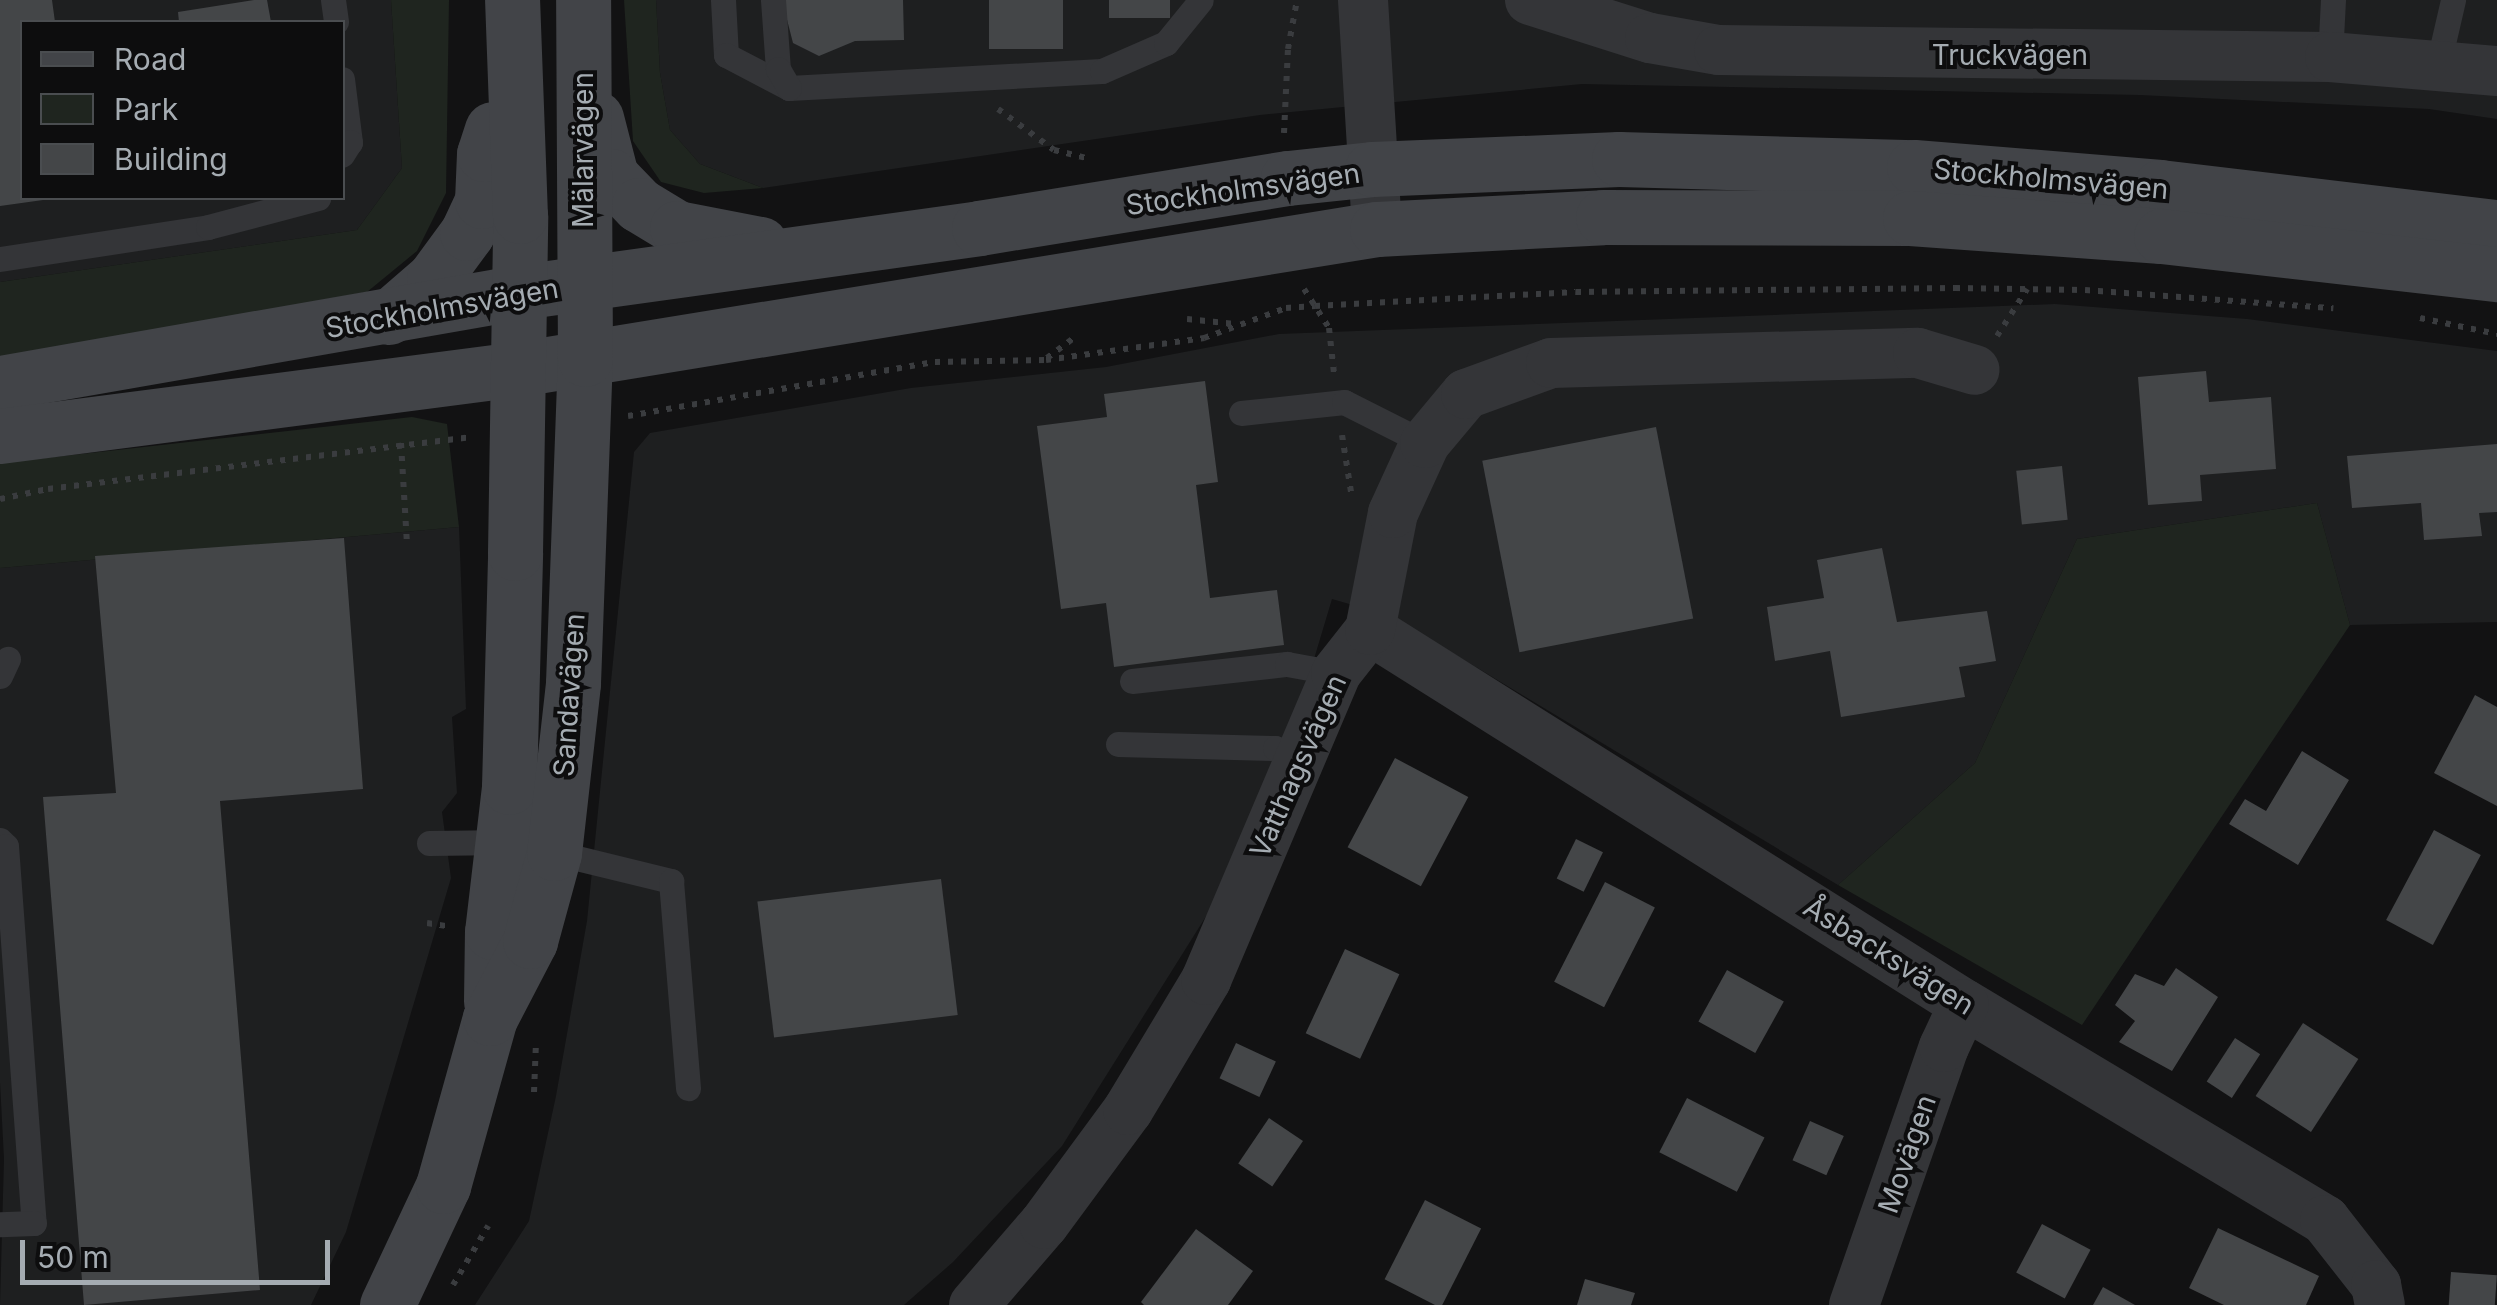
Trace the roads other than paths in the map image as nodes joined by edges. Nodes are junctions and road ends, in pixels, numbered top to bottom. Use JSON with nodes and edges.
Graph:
{"nodes":[{"id":1,"x":512,"y":0,"type":"edge"},
{"id":2,"x":723,"y":0,"type":"edge"},
{"id":3,"x":773,"y":0,"type":"edge"},
{"id":4,"x":1201,"y":0,"type":"edge"},
{"id":5,"x":1363,"y":0,"type":"edge"},
{"id":6,"x":1530,"y":0,"type":"edge"},
{"id":7,"x":2333,"y":0,"type":"edge"},
{"id":8,"x":2453,"y":0,"type":"edge"},
{"id":9,"x":583,"y":3,"type":"edge"},
{"id":10,"x":514,"y":54,"type":"junction"},
{"id":11,"x":2330,"y":58,"type":"junction"},
{"id":12,"x":2438,"y":64,"type":"junction"},
{"id":13,"x":2497,"y":71,"type":"edge"},
{"id":14,"x":789,"y":88,"type":"junction"},
{"id":15,"x":345,"y":102,"type":"edge"},
{"id":16,"x":345,"y":150,"type":"edge"},
{"id":17,"x":1372,"y":170,"type":"junction"},
{"id":18,"x":310,"y":200,"type":"edge"},
{"id":19,"x":2497,"y":227,"type":"edge"},
{"id":20,"x":1377,"y":229,"type":"junction"},
{"id":21,"x":807,"y":249,"type":"junction"},
{"id":22,"x":0,"y":259,"type":"edge"},
{"id":23,"x":2497,"y":274,"type":"edge"},
{"id":24,"x":584,"y":284,"type":"junction"},
{"id":25,"x":520,"y":292,"type":"junction"},
{"id":26,"x":388,"y":318,"type":"junction"},
{"id":27,"x":586,"y":359,"type":"junction"},
{"id":28,"x":518,"y":369,"type":"junction"},
{"id":29,"x":1975,"y":370,"type":"dead end"},
{"id":30,"x":0,"y":382,"type":"edge"},
{"id":31,"x":1241,"y":413,"type":"dead end"},
{"id":32,"x":0,"y":436,"type":"edge"},
{"id":33,"x":1425,"y":443,"type":"junction"},
{"id":34,"x":1370,"y":630,"type":"junction"},
{"id":35,"x":1336,"y":673,"type":"junction"},
{"id":36,"x":1132,"y":681,"type":"dead end"},
{"id":37,"x":1118,"y":744,"type":"dead end"},
{"id":38,"x":1299,"y":759,"type":"junction"},
{"id":39,"x":0,"y":840,"type":"edge"},
{"id":40,"x":429,"y":843,"type":"dead end"},
{"id":41,"x":530,"y":847,"type":"junction"},
{"id":42,"x":1964,"y":1004,"type":"junction"},
{"id":43,"x":688,"y":1088,"type":"dead end"},
{"id":44,"x":0,"y":1224,"type":"edge"},
{"id":45,"x":388,"y":1305,"type":"edge"},
{"id":46,"x":974,"y":1305,"type":"edge"},
{"id":47,"x":1854,"y":1305,"type":"edge"},
{"id":48,"x":2380,"y":1305,"type":"edge"}],
"edges":[{"from":1,"to":10,"type":"main road"},
{"from":2,"to":14,"type":"lane"},
{"from":3,"to":14,"type":"lane"},
{"from":4,"to":14,"type":"lane"},
{"from":5,"to":17,"type":"street"},
{"from":6,"to":11,"type":"street","name":"Truckvägen"},
{"from":7,"to":11,"type":"lane"},
{"from":8,"to":12,"type":"lane"},
{"from":9,"to":21,"type":"main road"},
{"from":9,"to":24,"type":"main road","name":"Mälarvägen"},
{"from":10,"to":25,"type":"main road"},
{"from":10,"to":26,"type":"main road"},
{"from":11,"to":12,"type":"street","name":"Truckvägen"},
{"from":12,"to":13,"type":"street","name":"Truckvägen"},
{"from":15,"to":16,"type":"lane"},
{"from":17,"to":19,"type":"main road","name":"Stockholmsvägen"},
{"from":17,"to":20,"type":"street"},
{"from":17,"to":21,"type":"main road","name":"Stockholmsvägen"},
{"from":18,"to":22,"type":"lane"},
{"from":20,"to":23,"type":"main road","name":"Stockholmsvägen"},
{"from":20,"to":27,"type":"main road","name":"Stockholmsvägen"},
{"from":21,"to":24,"type":"main road","name":"Stockholmsvägen"},
{"from":24,"to":25,"type":"main road","name":"Stockholmsvägen"},
{"from":24,"to":27,"type":"main road","name":"Mälarvägen"},
{"from":25,"to":26,"type":"main road","name":"Stockholmsvägen"},
{"from":25,"to":28,"type":"main road"},
{"from":26,"to":30,"type":"main road","name":"Stockholmsvägen"},
{"from":27,"to":28,"type":"main road","name":"Stockholmsvägen"},
{"from":27,"to":41,"type":"main road","name":"Sandavägen"},
{"from":28,"to":32,"type":"main road","name":"Stockholmsvägen"},
{"from":28,"to":41,"type":"main road","name":"Sandavägen"},
{"from":29,"to":33,"type":"street","name":"Vatthagsvägen"},
{"from":31,"to":33,"type":"lane"},
{"from":33,"to":34,"type":"street","name":"Vatthagsvägen"},
{"from":34,"to":35,"type":"street","name":"Vatthagsvägen"},
{"from":34,"to":42,"type":"street","name":"Åsbacksvägen"},
{"from":35,"to":36,"type":"lane"},
{"from":35,"to":38,"type":"street","name":"Vatthagsvägen"},
{"from":37,"to":38,"type":"lane"},
{"from":38,"to":46,"type":"street","name":"Vatthagsvägen"},
{"from":39,"to":44,"type":"lane"},
{"from":40,"to":41,"type":"lane"},
{"from":41,"to":43,"type":"lane"},
{"from":41,"to":45,"type":"main road","name":"Sandavägen"},
{"from":42,"to":47,"type":"street","name":"Movägen"},
{"from":42,"to":48,"type":"street","name":"Åsbacksvägen"}]}
